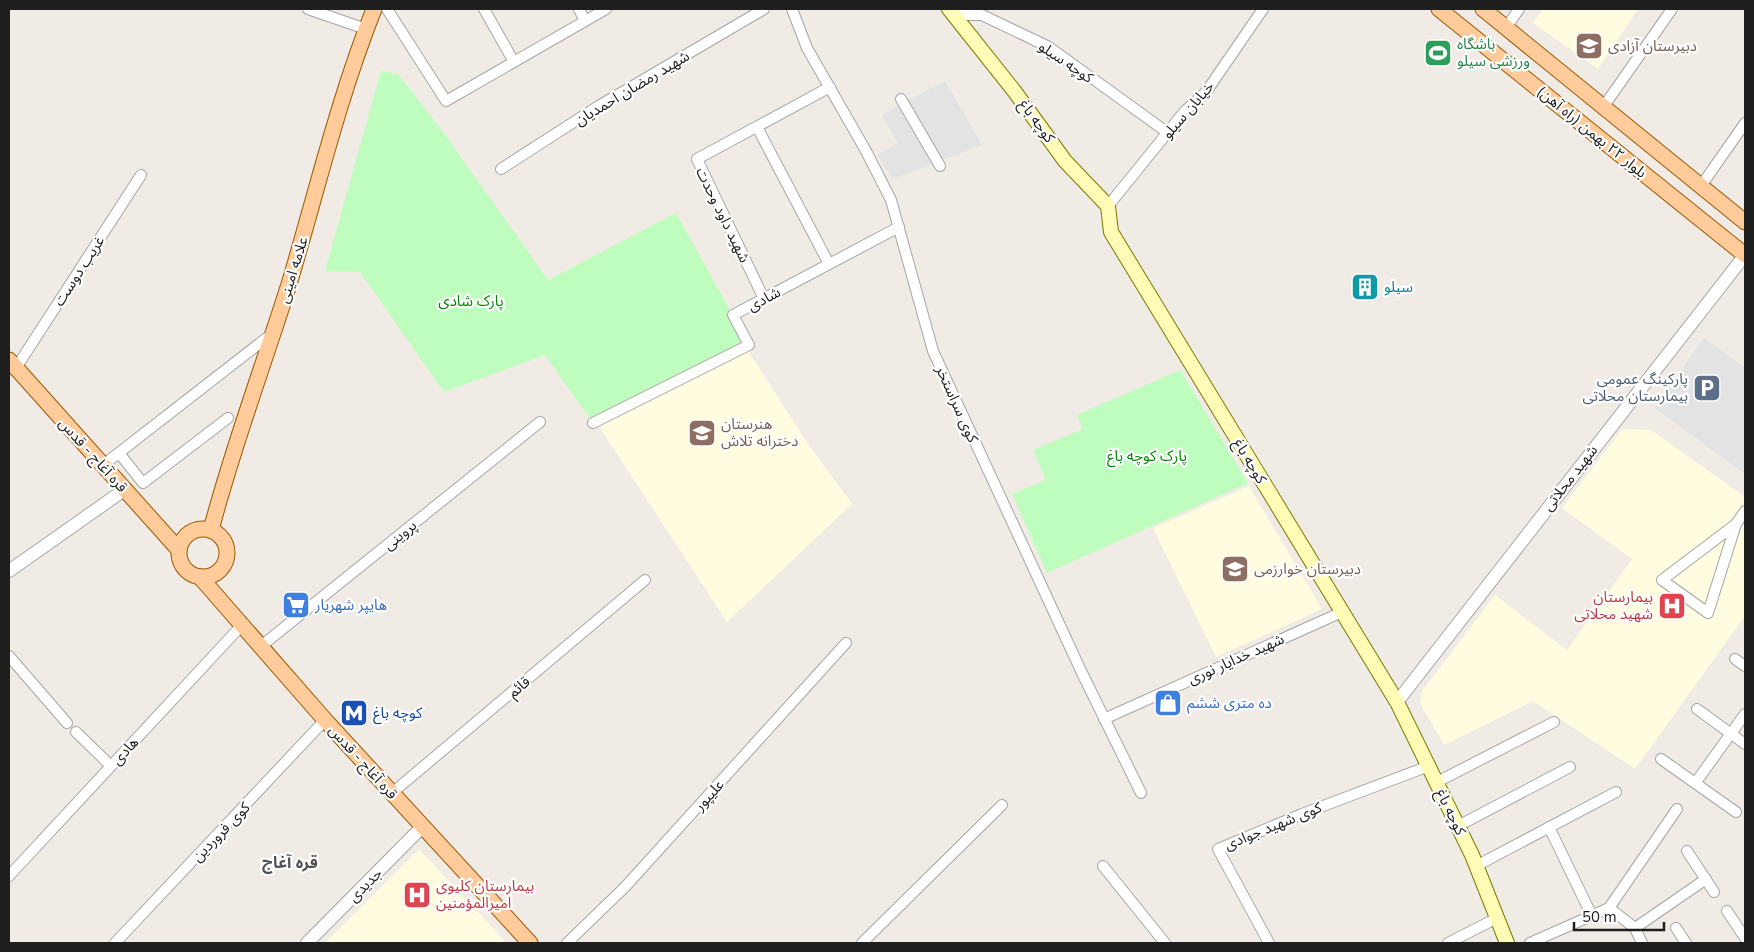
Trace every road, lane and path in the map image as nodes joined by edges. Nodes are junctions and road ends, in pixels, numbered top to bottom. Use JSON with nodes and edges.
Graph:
{"nodes":[{"id":1,"x":308,"y":9,"type":"edge"},
{"id":2,"x":374,"y":9,"type":"edge"},
{"id":3,"x":387,"y":9,"type":"edge"},
{"id":4,"x":484,"y":9,"type":"edge"},
{"id":5,"x":579,"y":9,"type":"edge"},
{"id":6,"x":606,"y":9,"type":"edge"},
{"id":7,"x":764,"y":9,"type":"edge"},
{"id":8,"x":792,"y":9,"type":"edge"},
{"id":9,"x":1263,"y":9,"type":"edge"},
{"id":10,"x":1438,"y":9,"type":"edge"},
{"id":11,"x":1483,"y":9,"type":"edge"},
{"id":12,"x":1519,"y":9,"type":"edge"},
{"id":13,"x":1672,"y":9,"type":"edge"},
{"id":14,"x":952,"y":12,"type":"edge"},
{"id":15,"x":585,"y":21,"type":"junction"},
{"id":16,"x":1506,"y":28,"type":"junction"},
{"id":17,"x":366,"y":29,"type":"junction"},
{"id":18,"x":514,"y":62,"type":"junction"},
{"id":19,"x":830,"y":87,"type":"junction"},
{"id":20,"x":901,"y":99,"type":"dead end"},
{"id":21,"x":1604,"y":106,"type":"junction"},
{"id":22,"x":1745,"y":123,"type":"edge"},
{"id":23,"x":756,"y":127,"type":"junction"},
{"id":24,"x":1168,"y":133,"type":"junction"},
{"id":25,"x":940,"y":166,"type":"dead end"},
{"id":26,"x":501,"y":169,"type":"dead end"},
{"id":27,"x":141,"y":174,"type":"dead end"},
{"id":28,"x":1701,"y":186,"type":"junction"},
{"id":29,"x":1108,"y":206,"type":"junction"},
{"id":30,"x":1745,"y":222,"type":"edge"},
{"id":31,"x":899,"y":227,"type":"junction"},
{"id":32,"x":1745,"y":255,"type":"edge"},
{"id":33,"x":830,"y":264,"type":"junction"},
{"id":34,"x":764,"y":299,"type":"junction"},
{"id":35,"x":273,"y":333,"type":"junction"},
{"id":36,"x":12,"y":364,"type":"edge"},
{"id":37,"x":228,"y":418,"type":"dead end"},
{"id":38,"x":540,"y":422,"type":"dead end"},
{"id":39,"x":593,"y":423,"type":"dead end"},
{"id":40,"x":119,"y":453,"type":"junction"},
{"id":41,"x":102,"y":466,"type":"junction"},
{"id":42,"x":124,"y":490,"type":"junction"},
{"id":43,"x":1745,"y":511,"type":"edge"},
{"id":44,"x":1736,"y":524,"type":"junction"},
{"id":45,"x":211,"y":530,"type":"junction"},
{"id":46,"x":179,"y":550,"type":"junction"},
{"id":47,"x":9,"y":571,"type":"edge"},
{"id":48,"x":200,"y":578,"type":"junction"},
{"id":49,"x":646,"y":580,"type":"dead end"},
{"id":50,"x":1342,"y":612,"type":"junction"},
{"id":51,"x":242,"y":626,"type":"junction"},
{"id":52,"x":846,"y":643,"type":"dead end"},
{"id":53,"x":260,"y":647,"type":"junction"},
{"id":54,"x":9,"y":656,"type":"edge"},
{"id":55,"x":1735,"y":659,"type":"dead end"},
{"id":56,"x":1745,"y":666,"type":"edge"},
{"id":57,"x":1397,"y":702,"type":"junction"},
{"id":58,"x":1697,"y":709,"type":"dead end"},
{"id":59,"x":1745,"y":714,"type":"edge"},
{"id":60,"x":1104,"y":719,"type":"junction"},
{"id":61,"x":325,"y":720,"type":"junction"},
{"id":62,"x":1554,"y":722,"type":"dead end"},
{"id":63,"x":68,"y":723,"type":"dead end"},
{"id":64,"x":76,"y":732,"type":"dead end"},
{"id":65,"x":1731,"y":733,"type":"junction"},
{"id":66,"x":1745,"y":744,"type":"edge"},
{"id":67,"x":1661,"y":759,"type":"dead end"},
{"id":68,"x":111,"y":766,"type":"junction"},
{"id":69,"x":1429,"y":766,"type":"junction"},
{"id":70,"x":1570,"y":766,"type":"dead end"},
{"id":71,"x":1437,"y":782,"type":"junction"},
{"id":72,"x":1696,"y":782,"type":"junction"},
{"id":73,"x":1616,"y":792,"type":"dead end"},
{"id":74,"x":392,"y":793,"type":"junction"},
{"id":75,"x":1141,"y":793,"type":"dead end"},
{"id":76,"x":1002,"y":805,"type":"dead end"},
{"id":77,"x":1676,"y":809,"type":"dead end"},
{"id":78,"x":1736,"y":812,"type":"dead end"},
{"id":79,"x":1458,"y":826,"type":"junction"},
{"id":80,"x":422,"y":827,"type":"junction"},
{"id":81,"x":1549,"y":827,"type":"junction"},
{"id":82,"x":1687,"y":851,"type":"dead end"},
{"id":83,"x":1103,"y":866,"type":"dead end"},
{"id":84,"x":1476,"y":866,"type":"junction"},
{"id":85,"x":9,"y":876,"type":"edge"},
{"id":86,"x":1706,"y":880,"type":"junction"},
{"id":87,"x":1714,"y":892,"type":"dead end"},
{"id":88,"x":1609,"y":908,"type":"junction"},
{"id":89,"x":1727,"y":911,"type":"dead end"},
{"id":90,"x":1592,"y":916,"type":"junction"},
{"id":91,"x":1497,"y":918,"type":"junction"},
{"id":92,"x":1635,"y":928,"type":"junction"},
{"id":93,"x":1676,"y":928,"type":"dead end"},
{"id":94,"x":1745,"y":938,"type":"edge"},
{"id":95,"x":527,"y":942,"type":"edge"},
{"id":96,"x":115,"y":943,"type":"edge"},
{"id":97,"x":307,"y":943,"type":"edge"},
{"id":98,"x":567,"y":943,"type":"edge"},
{"id":99,"x":862,"y":943,"type":"edge"},
{"id":100,"x":1165,"y":943,"type":"edge"},
{"id":101,"x":1270,"y":943,"type":"edge"},
{"id":102,"x":1448,"y":943,"type":"edge"},
{"id":103,"x":1507,"y":943,"type":"edge"},
{"id":104,"x":1530,"y":943,"type":"edge"},
{"id":105,"x":1642,"y":943,"type":"edge"},
{"id":106,"x":1686,"y":943,"type":"edge"}],
"edges":[{"from":1,"to":17,"type":"street"},
{"from":2,"to":17,"type":"main road","name":"علامه امینی"},
{"from":3,"to":18,"type":"street"},
{"from":4,"to":18,"type":"street"},
{"from":5,"to":15,"type":"street"},
{"from":6,"to":15,"type":"street"},
{"from":7,"to":26,"type":"street","name":"شهید رمضان احمدیان"},
{"from":8,"to":19,"type":"street","name":"کوی سراستخر"},
{"from":9,"to":24,"type":"street","name":"خیابان سیلو"},
{"from":10,"to":32,"type":"main road","name":"بلوار ۲۲ بهمن (راه آهن)"},
{"from":11,"to":16,"type":"main road","name":"بلوار ۲۲ بهمن (راه آهن)"},
{"from":12,"to":16,"type":"street"},
{"from":13,"to":21,"type":"street"},
{"from":14,"to":24,"type":"street","name":"کوچه سیلو"},
{"from":14,"to":29,"type":"main road","name":"کوچه باغ"},
{"from":15,"to":18,"type":"street"},
{"from":16,"to":21,"type":"main road","name":"بلوار ۲۲ بهمن (راه آهن)"},
{"from":17,"to":35,"type":"main road","name":"علامه امینی"},
{"from":19,"to":23,"type":"street","name":"شهید داود وحدت"},
{"from":19,"to":31,"type":"street","name":"کوی سراستخر"},
{"from":20,"to":25,"type":"street"},
{"from":21,"to":28,"type":"main road","name":"بلوار ۲۲ بهمن (راه آهن)"},
{"from":22,"to":28,"type":"street"},
{"from":23,"to":33,"type":"street"},
{"from":23,"to":34,"type":"street","name":"شهید داود وحدت"},
{"from":24,"to":29,"type":"street","name":"خیابان سیلو"},
{"from":27,"to":36,"type":"street","name":"غریب دوست"},
{"from":28,"to":30,"type":"main road","name":"بلوار ۲۲ بهمن (راه آهن)"},
{"from":29,"to":50,"type":"main road","name":"کوچه باغ"},
{"from":31,"to":33,"type":"street","name":"شادی"},
{"from":31,"to":60,"type":"street","name":"کوی سراستخر"},
{"from":32,"to":57,"type":"street","name":"شهید محلاتی"},
{"from":33,"to":34,"type":"street","name":"شادی"},
{"from":34,"to":39,"type":"street","name":"شادی"},
{"from":35,"to":40,"type":"street"},
{"from":35,"to":45,"type":"main road","name":"علامه امینی"},
{"from":36,"to":41,"type":"main road","name":"قره آغاج - قدس"},
{"from":37,"to":40,"type":"street"},
{"from":38,"to":53,"type":"street","name":"پروینی"},
{"from":40,"to":41,"type":"street"},
{"from":41,"to":42,"type":"main road","name":"قره آغاج - قدس"},
{"from":42,"to":46,"type":"main road","name":"قره آغاج - قدس"},
{"from":42,"to":47,"type":"street"},
{"from":43,"to":44,"type":"street"},
{"from":44,"to":44,"type":"street"},
{"from":45,"to":46,"type":"main road"},
{"from":45,"to":48,"type":"main road"},
{"from":46,"to":48,"type":"main road"},
{"from":48,"to":51,"type":"main road","name":"قره آغاج - قدس"},
{"from":49,"to":74,"type":"street","name":"قائم"},
{"from":50,"to":57,"type":"main road","name":"کوچه باغ"},
{"from":50,"to":60,"type":"street","name":"شهید خدایار نوری"},
{"from":51,"to":53,"type":"main road","name":"قره آغاج - قدس"},
{"from":51,"to":68,"type":"street","name":"هادی"},
{"from":52,"to":98,"type":"street","name":"علیپور"},
{"from":53,"to":61,"type":"main road","name":"قره آغاج - قدس"},
{"from":54,"to":63,"type":"street"},
{"from":55,"to":56,"type":"street"},
{"from":57,"to":69,"type":"main road","name":"کوچه باغ"},
{"from":58,"to":65,"type":"street"},
{"from":59,"to":65,"type":"street"},
{"from":60,"to":75,"type":"street","name":"کوی سراستخر"},
{"from":61,"to":74,"type":"main road","name":"قره آغاج - قدس"},
{"from":61,"to":96,"type":"street","name":"کوی فروردین"},
{"from":62,"to":71,"type":"street"},
{"from":64,"to":68,"type":"street"},
{"from":65,"to":66,"type":"street"},
{"from":65,"to":72,"type":"street"},
{"from":67,"to":72,"type":"street"},
{"from":68,"to":85,"type":"street","name":"هادی"},
{"from":69,"to":71,"type":"main road","name":"کوچه باغ"},
{"from":69,"to":101,"type":"street","name":"کوی شهید جوادی"},
{"from":70,"to":79,"type":"street"},
{"from":71,"to":79,"type":"main road","name":"کوچه باغ"},
{"from":72,"to":78,"type":"street"},
{"from":73,"to":81,"type":"street"},
{"from":74,"to":80,"type":"main road","name":"قره آغاج - قدس"},
{"from":76,"to":99,"type":"street"},
{"from":77,"to":88,"type":"street"},
{"from":79,"to":84,"type":"main road","name":"کوچه باغ"},
{"from":80,"to":95,"type":"main road","name":"قره آغاج - قدس"},
{"from":80,"to":97,"type":"street","name":"جدیدی"},
{"from":81,"to":84,"type":"street"},
{"from":81,"to":90,"type":"street"},
{"from":82,"to":86,"type":"street"},
{"from":83,"to":100,"type":"street"},
{"from":84,"to":91,"type":"main road","name":"کوچه باغ"},
{"from":86,"to":87,"type":"street"},
{"from":86,"to":92,"type":"street"},
{"from":88,"to":90,"type":"street"},
{"from":88,"to":92,"type":"street"},
{"from":89,"to":94,"type":"street"},
{"from":90,"to":104,"type":"street"},
{"from":91,"to":102,"type":"street"},
{"from":91,"to":103,"type":"main road","name":"کوچه باغ"},
{"from":92,"to":105,"type":"street"},
{"from":93,"to":106,"type":"street"}]}
